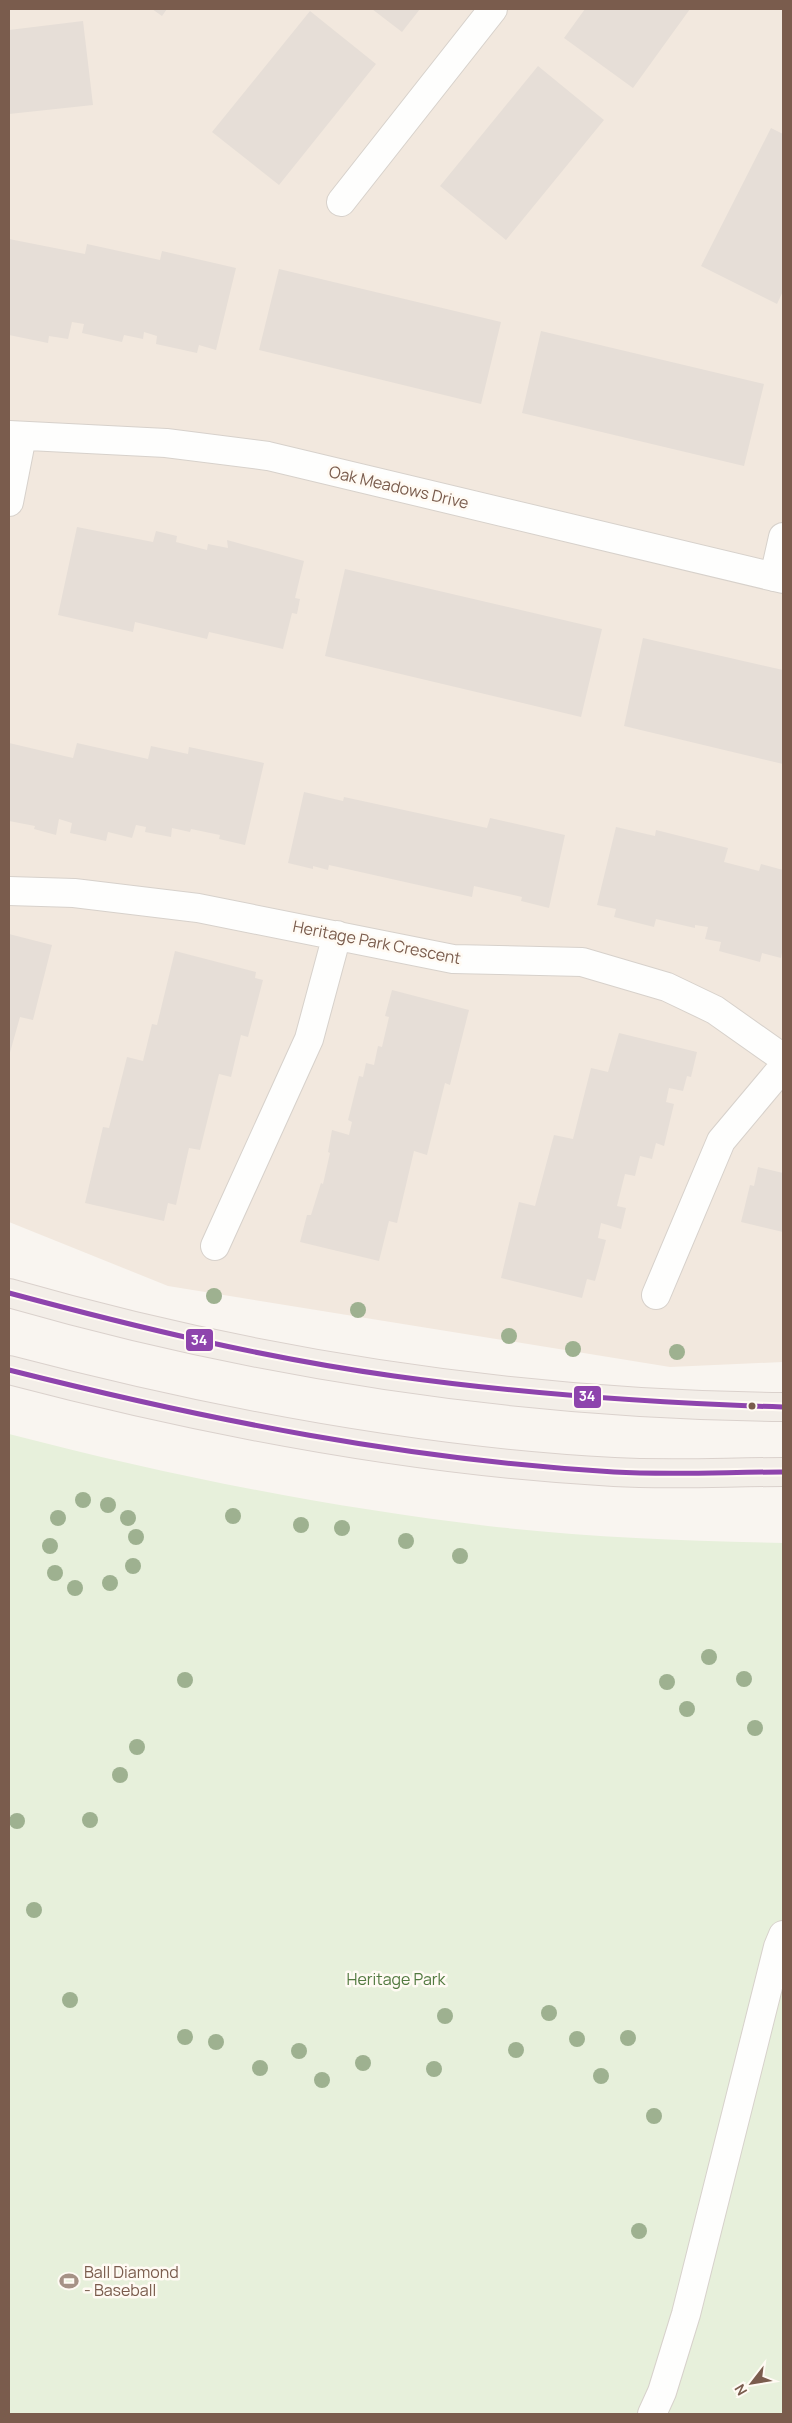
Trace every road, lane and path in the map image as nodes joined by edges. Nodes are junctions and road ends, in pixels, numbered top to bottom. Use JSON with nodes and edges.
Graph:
{"nodes":[{"id":1,"x":493,"y":9,"type":"edge"},
{"id":2,"x":341,"y":202,"type":"dead end"},
{"id":3,"x":15,"y":435,"type":"edge"},
{"id":4,"x":9,"y":502,"type":"edge"},
{"id":5,"x":783,"y":537,"type":"edge"},
{"id":6,"x":779,"y":578,"type":"edge"},
{"id":7,"x":9,"y":892,"type":"edge"},
{"id":8,"x":337,"y":935,"type":"junction"},
{"id":9,"x":783,"y":1058,"type":"edge"},
{"id":10,"x":783,"y":1067,"type":"edge"},
{"id":11,"x":215,"y":1246,"type":"dead end"},
{"id":12,"x":9,"y":1293,"type":"edge"},
{"id":13,"x":656,"y":1295,"type":"dead end"},
{"id":14,"x":9,"y":1370,"type":"edge"},
{"id":15,"x":783,"y":1407,"type":"edge"},
{"id":16,"x":783,"y":1472,"type":"edge"},
{"id":17,"x":783,"y":1935,"type":"edge"},
{"id":18,"x":652,"y":2414,"type":"edge"}],
"edges":[{"from":1,"to":2,"type":"street"},
{"from":3,"to":4,"type":"street"},
{"from":3,"to":6,"type":"street","name":"Oak Meadows Drive"},
{"from":5,"to":6,"type":"street"},
{"from":7,"to":8,"type":"street","name":"Heritage Park Crescent"},
{"from":8,"to":9,"type":"street","name":"Heritage Park Crescent"},
{"from":8,"to":11,"type":"street"},
{"from":10,"to":13,"type":"street"},
{"from":12,"to":15,"type":"main road"},
{"from":14,"to":16,"type":"main road"},
{"from":17,"to":18,"type":"street"}]}
